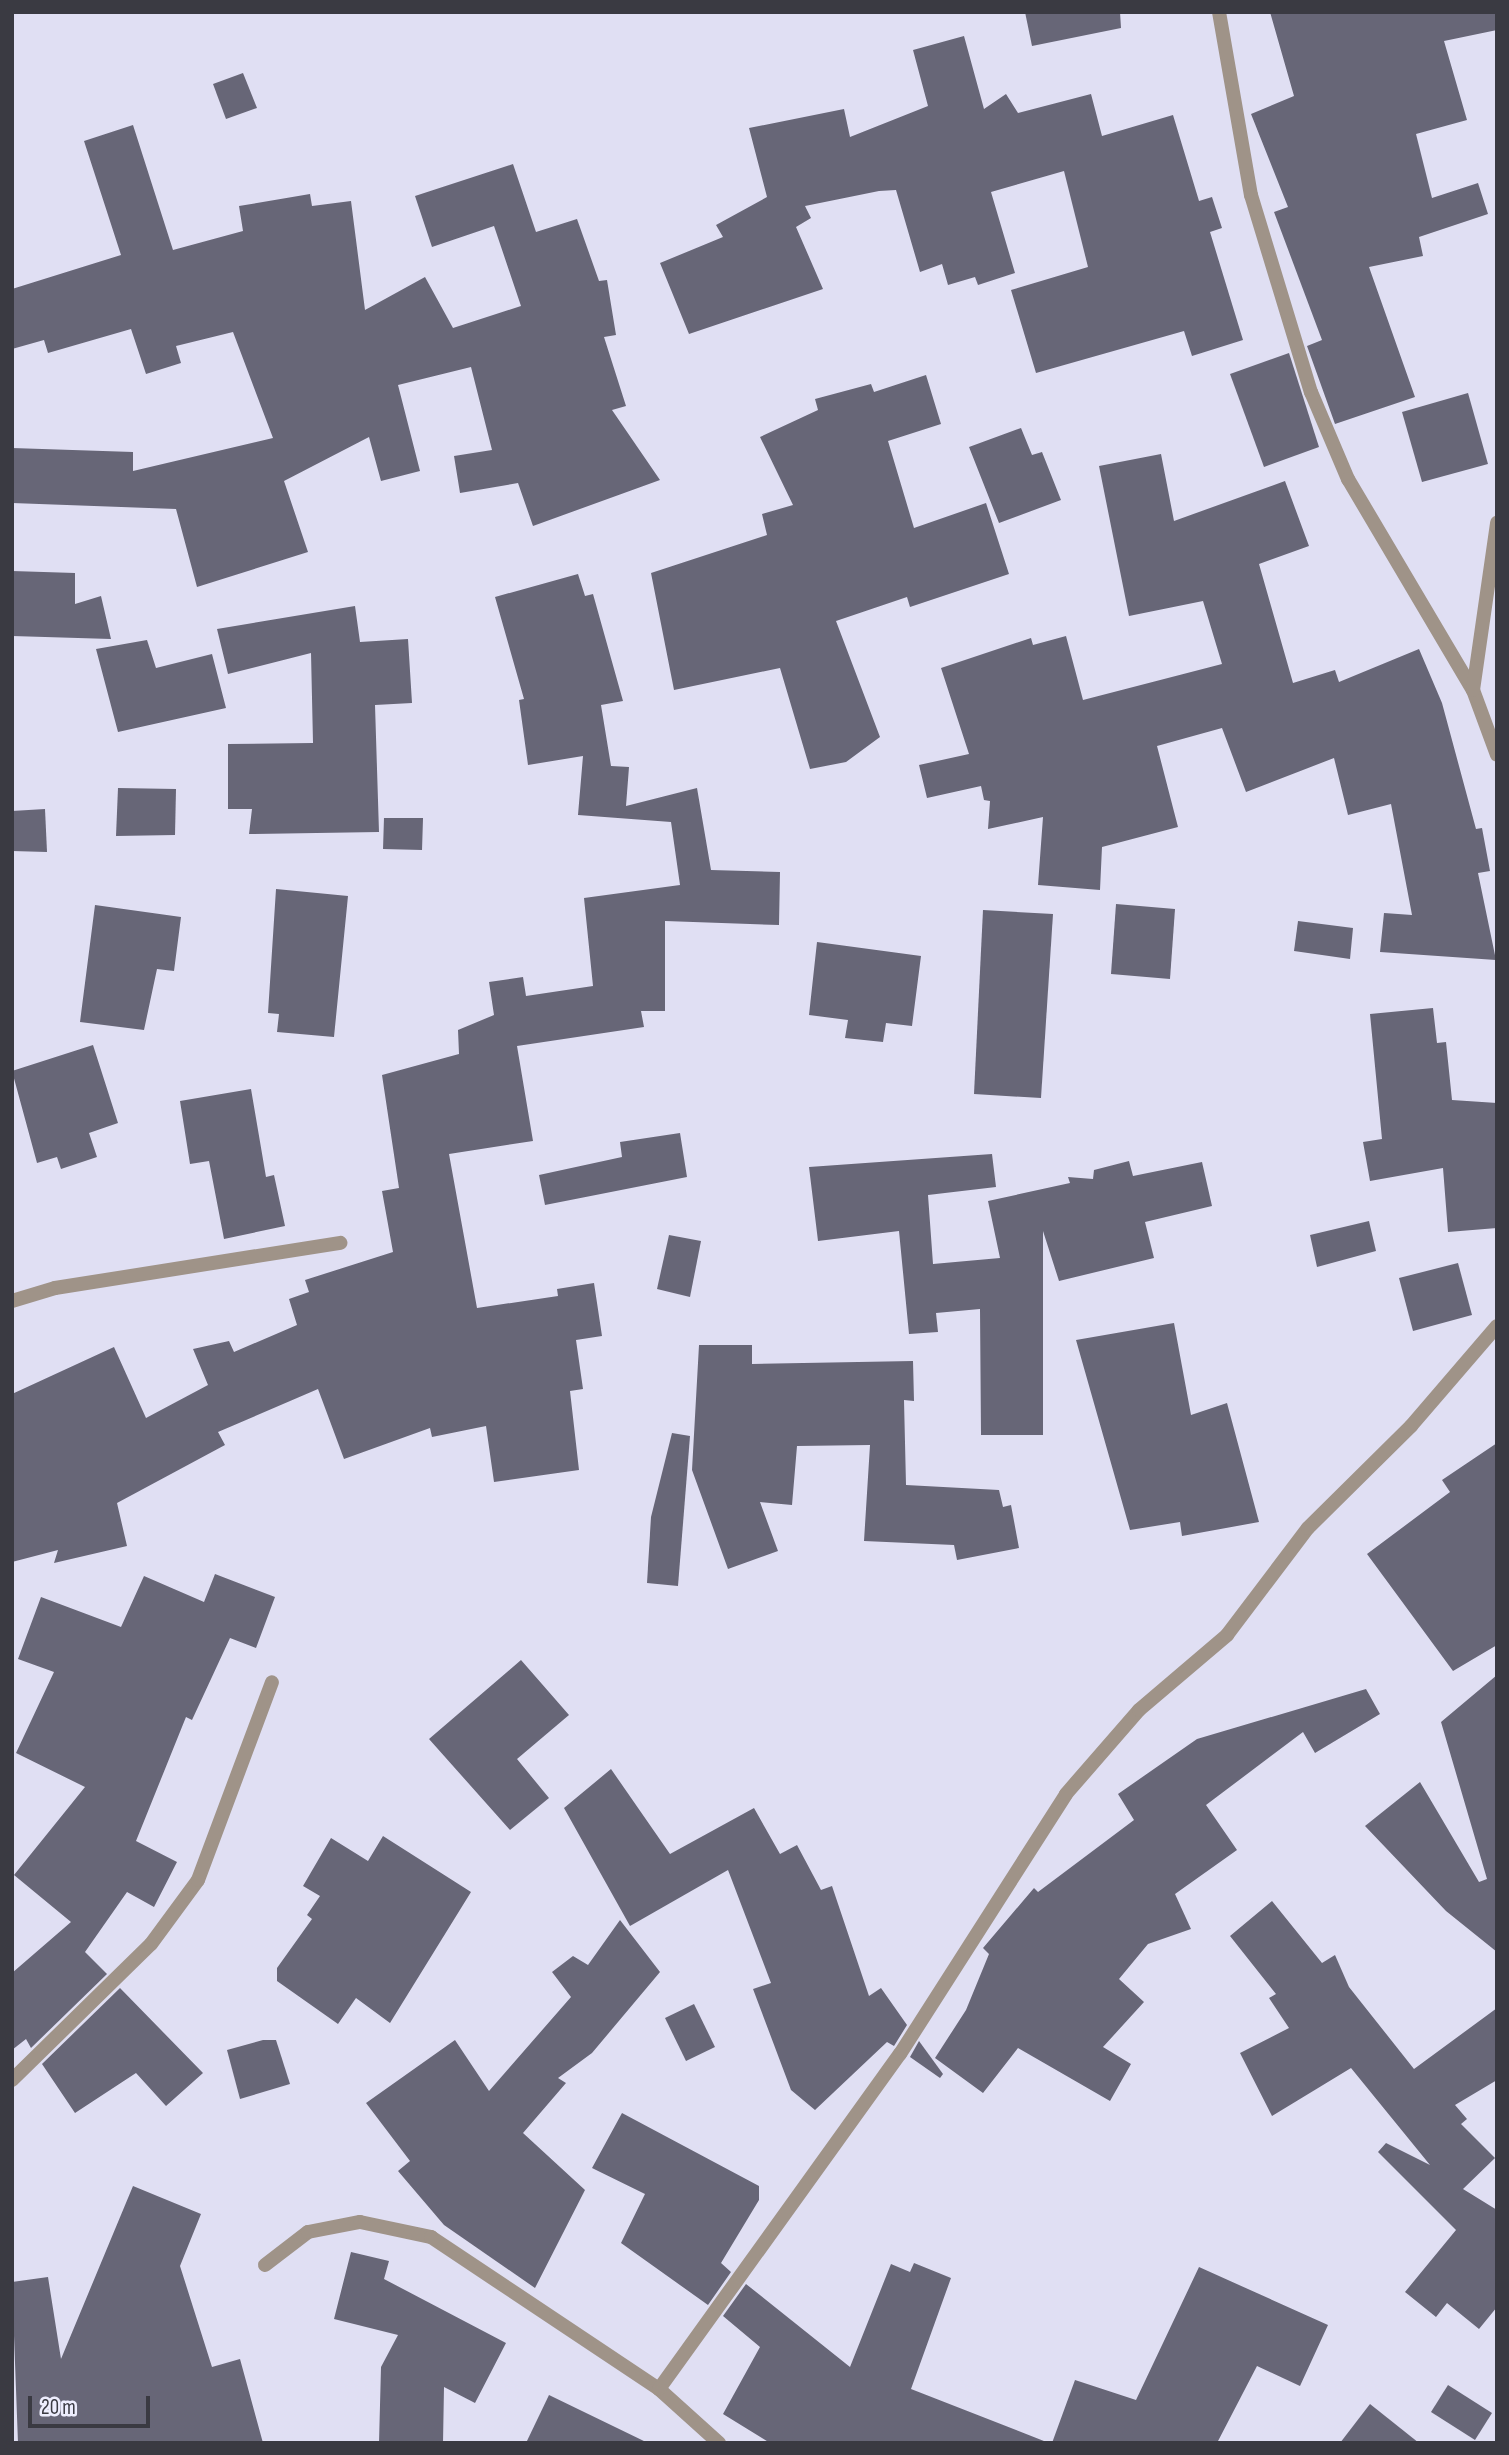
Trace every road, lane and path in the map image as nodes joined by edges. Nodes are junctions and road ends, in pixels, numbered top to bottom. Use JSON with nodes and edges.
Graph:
{"nodes":[{"id":1,"x":1219,"y":12,"type":"edge"},
{"id":2,"x":1497,"y":523,"type":"edge"},
{"id":3,"x":1473,"y":690,"type":"junction"},
{"id":4,"x":1497,"y":755,"type":"edge"},
{"id":5,"x":340,"y":1243,"type":"dead end"},
{"id":6,"x":12,"y":1301,"type":"edge"},
{"id":7,"x":1497,"y":1326,"type":"edge"},
{"id":8,"x":272,"y":1682,"type":"dead end"},
{"id":9,"x":12,"y":2080,"type":"edge"},
{"id":10,"x":265,"y":2265,"type":"dead end"},
{"id":11,"x":659,"y":2389,"type":"junction"},
{"id":12,"x":719,"y":2443,"type":"edge"}],
"edges":[{"from":1,"to":3,"type":"street"},
{"from":2,"to":3,"type":"street"},
{"from":3,"to":4,"type":"street"},
{"from":5,"to":6,"type":"street"},
{"from":7,"to":11,"type":"street"},
{"from":8,"to":9,"type":"street"},
{"from":10,"to":11,"type":"street"},
{"from":11,"to":12,"type":"street"}]}
